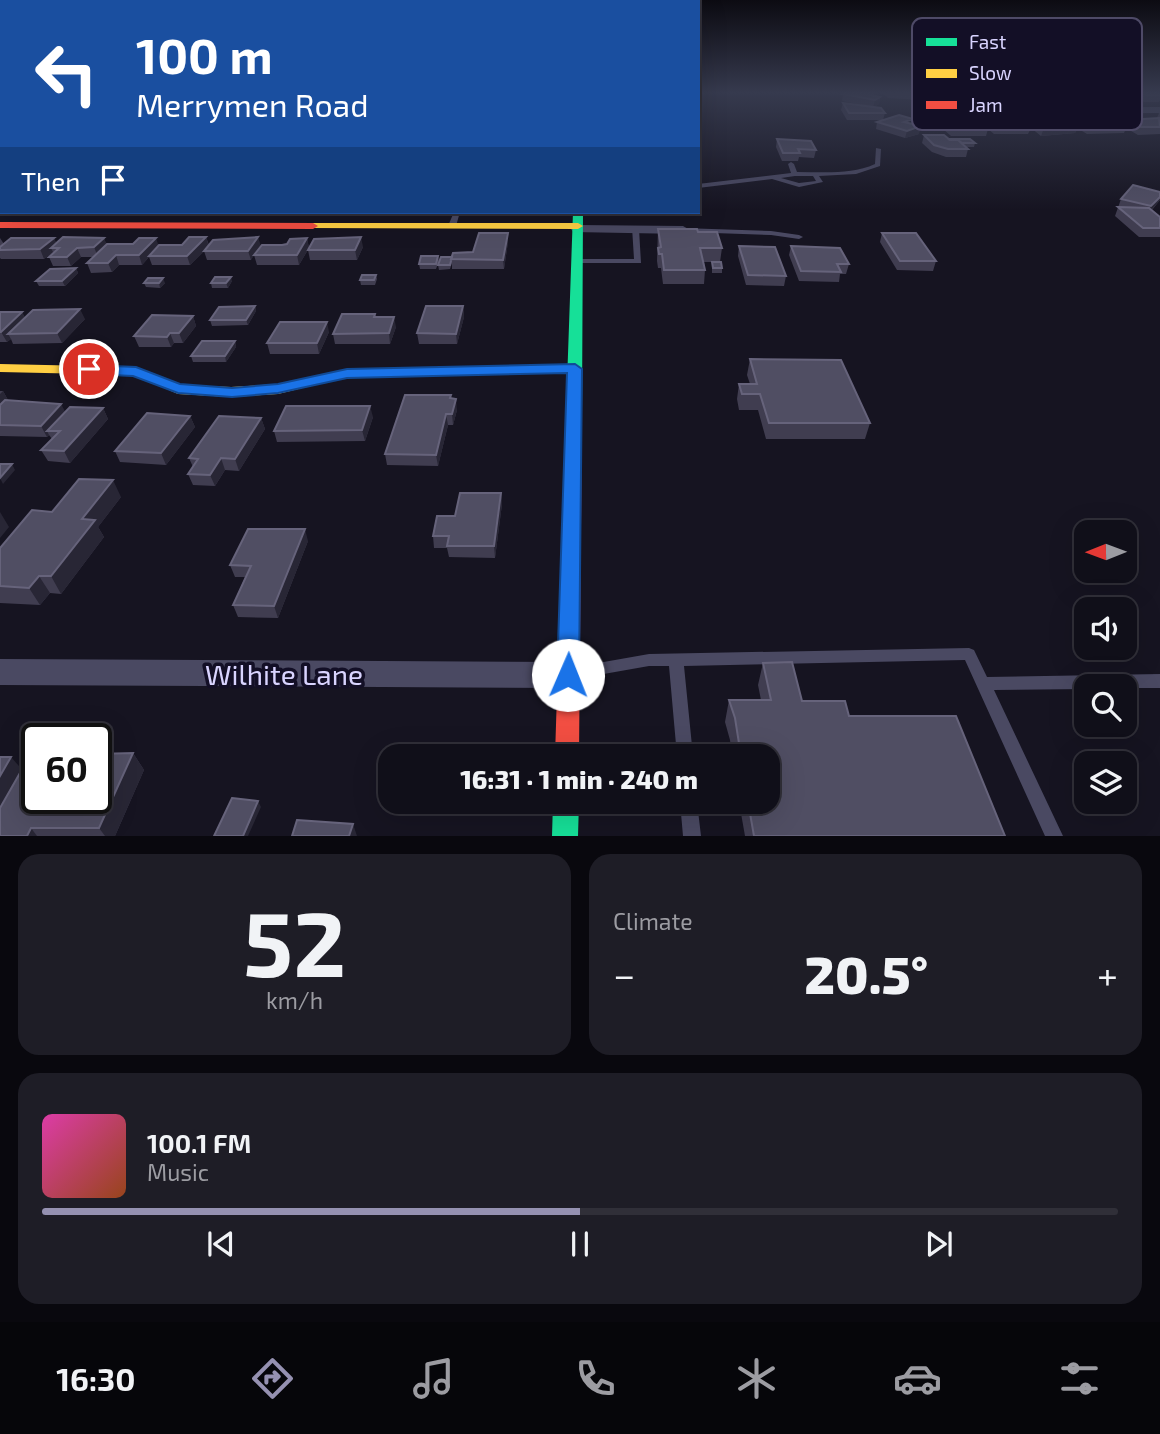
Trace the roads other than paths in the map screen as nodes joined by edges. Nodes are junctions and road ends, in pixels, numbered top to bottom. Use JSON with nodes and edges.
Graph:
{"nodes":[{"id":1,"x":878,"y":149,"type":"dead end"},
{"id":2,"x":791,"y":164,"type":"edge"},
{"id":3,"x":795,"y":174,"type":"junction"},
{"id":4,"x":816,"y":174,"type":"junction"},
{"id":5,"x":773,"y":177,"type":"junction"},
{"id":6,"x":700,"y":186,"type":"edge"},
{"id":7,"x":455,"y":219,"type":"edge"},
{"id":8,"x":578,"y":222,"type":"edge"},
{"id":9,"x":0,"y":225,"type":"edge"},
{"id":10,"x":635,"y":229,"type":"junction"},
{"id":11,"x":683,"y":230,"type":"joint"},
{"id":12,"x":799,"y":237,"type":"dead end"},
{"id":13,"x":578,"y":261,"type":"junction"},
{"id":14,"x":0,"y":368,"type":"edge"},
{"id":15,"x":575,"y":369,"type":"junction"},
{"id":16,"x":676,"y":660,"type":"junction"},
{"id":17,"x":0,"y":671,"type":"edge"},
{"id":18,"x":568,"y":675,"type":"junction"},
{"id":19,"x":1160,"y":681,"type":"edge"},
{"id":20,"x":984,"y":684,"type":"junction"},
{"id":21,"x":567,"y":744,"type":"edge"},
{"id":22,"x":684,"y":744,"type":"edge"},
{"id":23,"x":566,"y":814,"type":"edge"},
{"id":24,"x":690,"y":814,"type":"edge"},
{"id":25,"x":565,"y":835,"type":"edge"},
{"id":26,"x":692,"y":835,"type":"edge"},
{"id":27,"x":1054,"y":835,"type":"edge"}],
"edges":[{"from":1,"to":4,"type":"lane"},
{"from":2,"to":3,"type":"lane"},
{"from":3,"to":4,"type":"lane"},
{"from":3,"to":5,"type":"lane"},
{"from":4,"to":5,"type":"lane"},
{"from":5,"to":6,"type":"lane"},
{"from":7,"to":8,"type":"street"},
{"from":7,"to":9,"type":"street"},
{"from":8,"to":10,"type":"street"},
{"from":8,"to":13,"type":"street"},
{"from":10,"to":11,"type":"street"},
{"from":10,"to":13,"type":"lane"},
{"from":11,"to":12,"type":"lane"},
{"from":13,"to":15,"type":"street"},
{"from":14,"to":15,"type":"street"},
{"from":15,"to":18,"type":"street"},
{"from":16,"to":18,"type":"lane"},
{"from":16,"to":20,"type":"lane"},
{"from":16,"to":22,"type":"lane"},
{"from":17,"to":18,"type":"street","name":"Wilhite Lane"},
{"from":18,"to":21,"type":"street"},
{"from":19,"to":20,"type":"lane"},
{"from":20,"to":27,"type":"lane"},
{"from":23,"to":25,"type":"street"},
{"from":24,"to":26,"type":"lane"}]}
